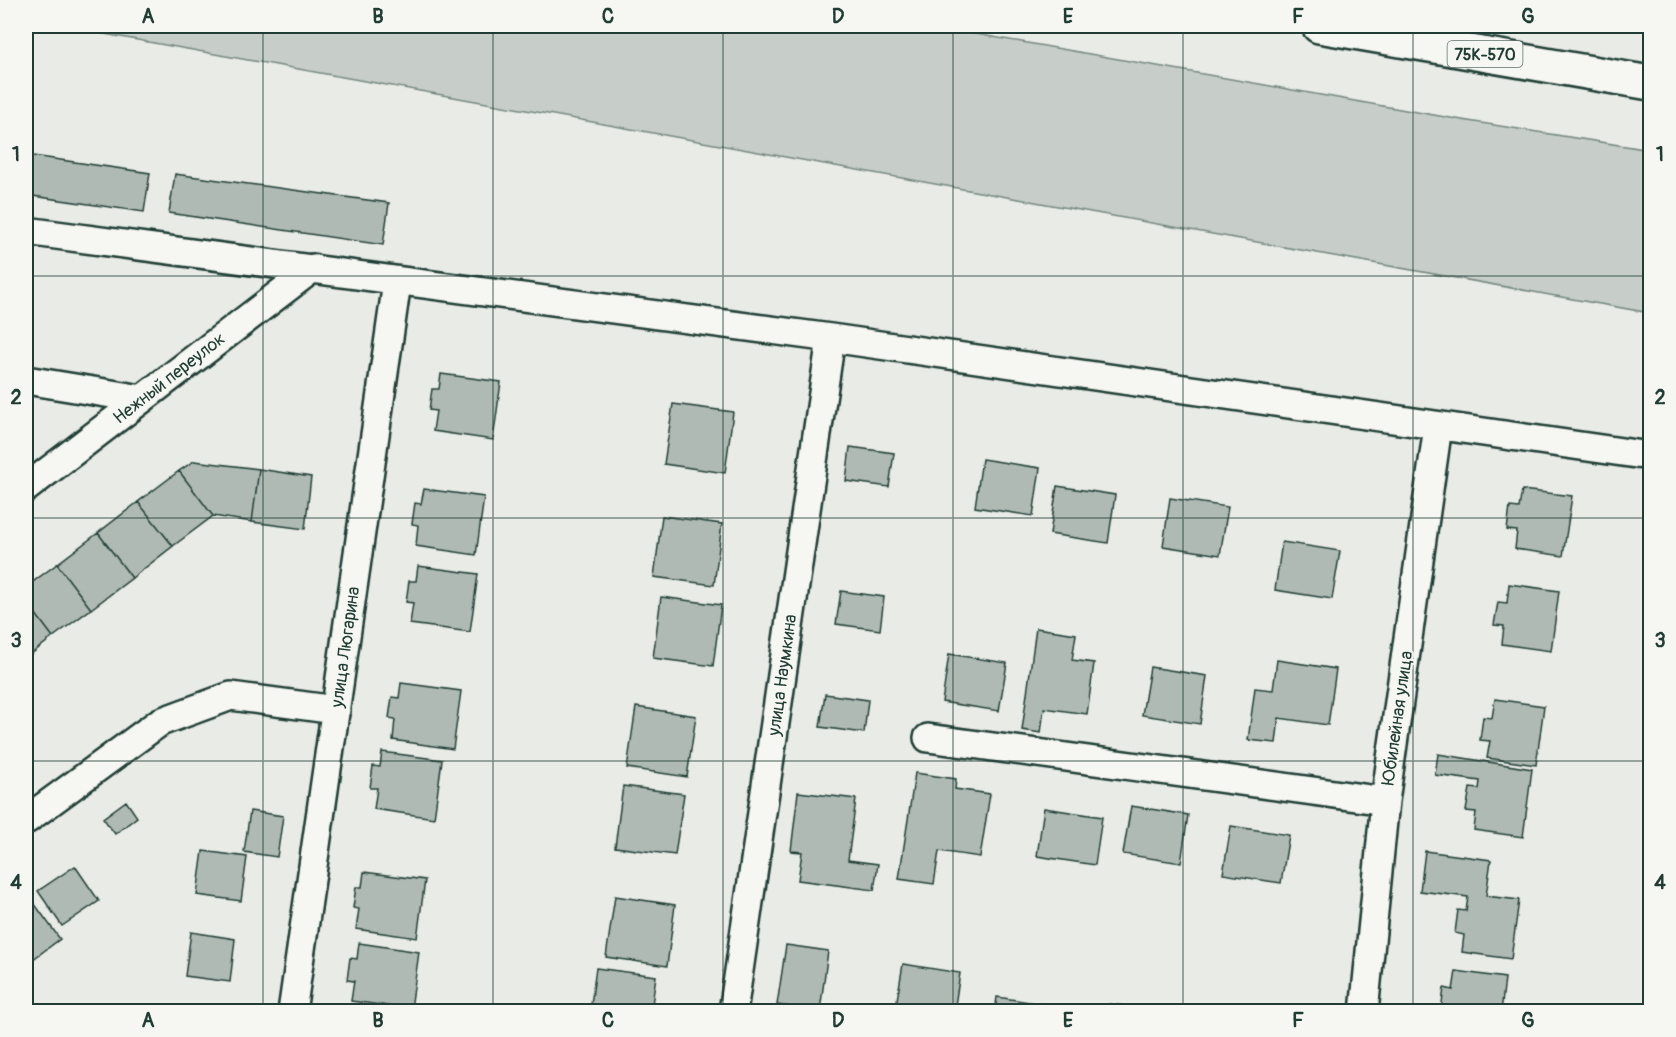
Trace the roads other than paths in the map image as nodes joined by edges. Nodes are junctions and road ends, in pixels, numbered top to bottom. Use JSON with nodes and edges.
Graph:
{"nodes":[{"id":1,"x":1318,"y":26,"type":"edge"},
{"id":2,"x":1650,"y":83,"type":"edge"},
{"id":3,"x":26,"y":231,"type":"edge"},
{"id":4,"x":313,"y":268,"type":"junction"},
{"id":5,"x":397,"y":282,"type":"junction"},
{"id":6,"x":831,"y":338,"type":"junction"},
{"id":7,"x":26,"y":380,"type":"edge"},
{"id":8,"x":142,"y":399,"type":"junction"},
{"id":9,"x":1438,"y":426,"type":"junction"},
{"id":10,"x":1650,"y":456,"type":"edge"},
{"id":11,"x":26,"y":488,"type":"edge"},
{"id":12,"x":336,"y":710,"type":"junction"},
{"id":13,"x":928,"y":738,"type":"dead end"},
{"id":14,"x":1385,"y":801,"type":"junction"},
{"id":15,"x":26,"y":820,"type":"edge"},
{"id":16,"x":292,"y":1011,"type":"edge"},
{"id":17,"x":733,"y":1011,"type":"edge"},
{"id":18,"x":1364,"y":1011,"type":"edge"}],
"edges":[{"from":1,"to":2,"type":"main road","number":"75К-570"},
{"from":3,"to":4,"type":"street"},
{"from":4,"to":5,"type":"street"},
{"from":4,"to":8,"type":"street","name":"Нежный переулок"},
{"from":5,"to":6,"type":"street"},
{"from":5,"to":12,"type":"street","name":"улица Люгарина"},
{"from":6,"to":9,"type":"street"},
{"from":6,"to":17,"type":"street","name":"улица Наумкина"},
{"from":7,"to":8,"type":"street"},
{"from":8,"to":11,"type":"street","name":"Нежный переулок"},
{"from":9,"to":10,"type":"street"},
{"from":9,"to":14,"type":"street","name":"Юбилейная улица"},
{"from":12,"to":15,"type":"street"},
{"from":12,"to":16,"type":"street","name":"улица Люгарина"},
{"from":13,"to":14,"type":"street"},
{"from":14,"to":18,"type":"street","name":"Юбилейная улица"}]}
